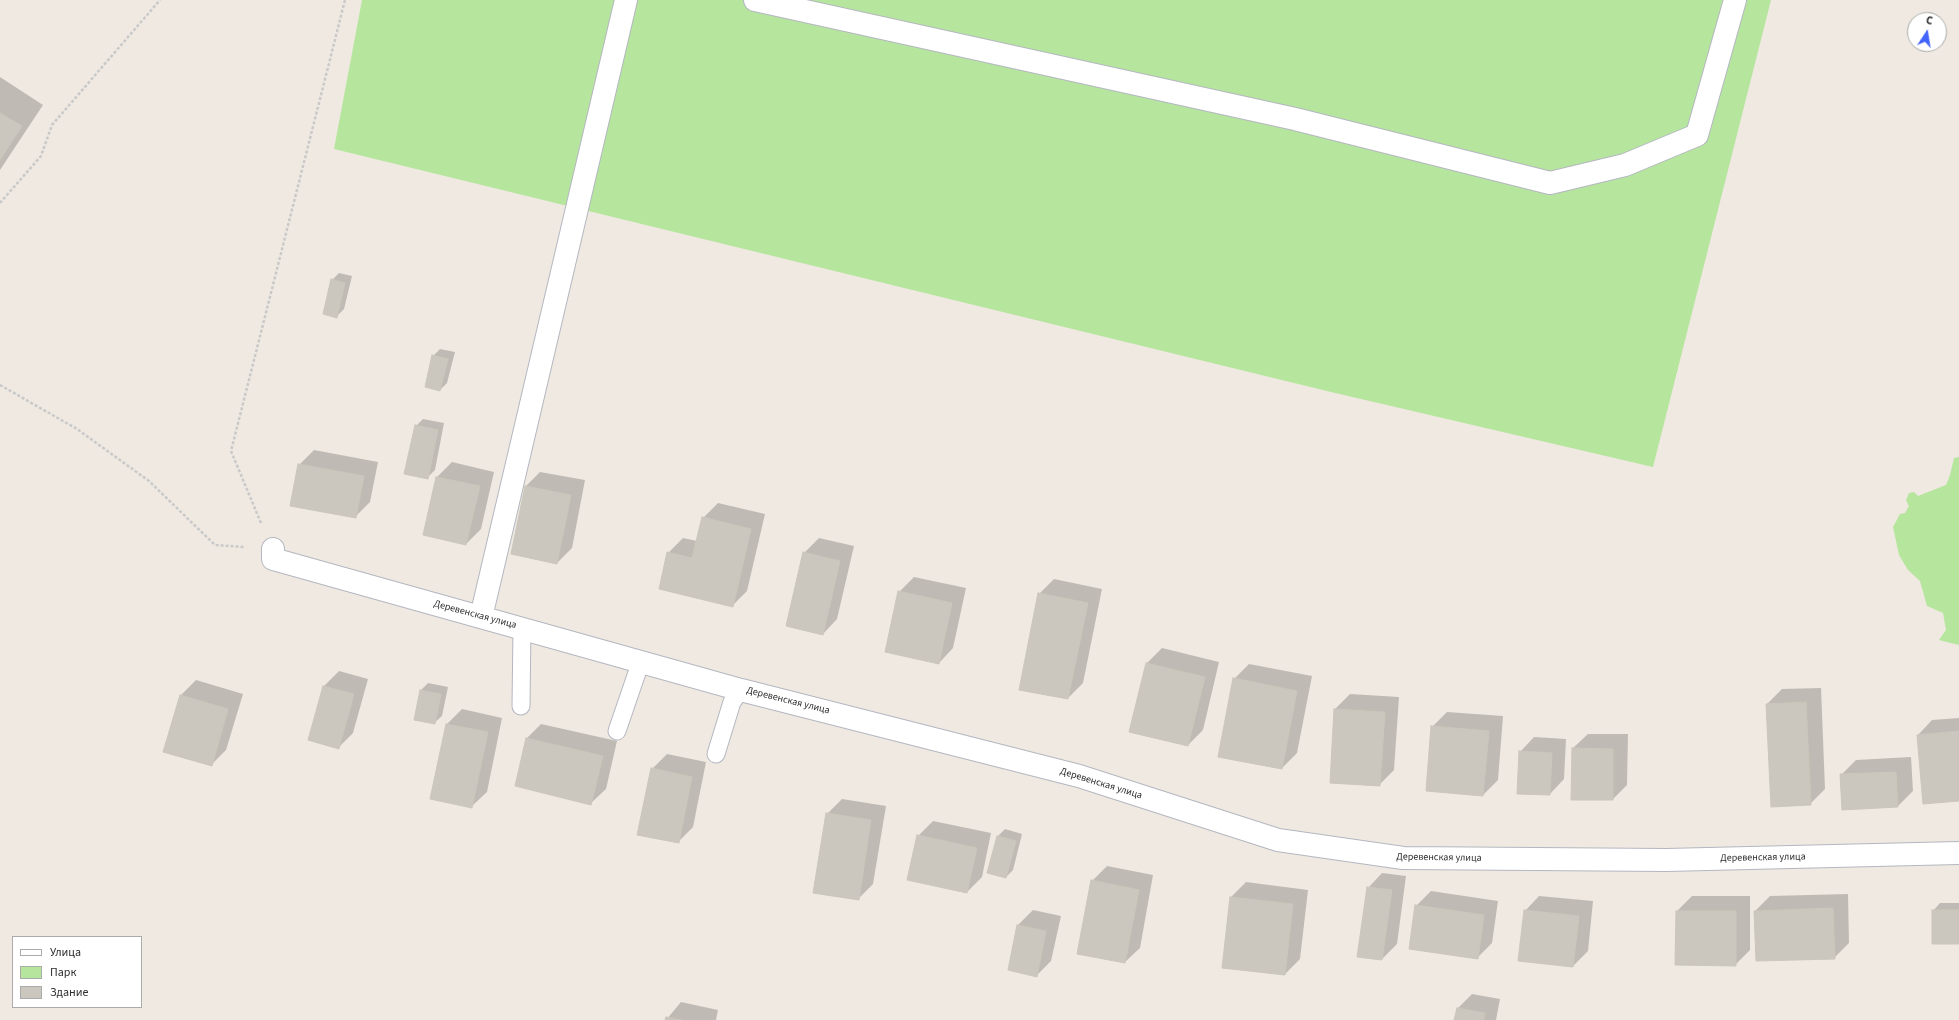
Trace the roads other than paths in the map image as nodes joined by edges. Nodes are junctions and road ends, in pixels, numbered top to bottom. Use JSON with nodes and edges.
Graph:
{"nodes":[{"id":1,"x":626,"y":0,"type":"edge"},
{"id":2,"x":755,"y":0,"type":"edge"},
{"id":3,"x":1735,"y":0,"type":"edge"},
{"id":4,"x":273,"y":549,"type":"road end"},
{"id":5,"x":481,"y":617,"type":"junction"},
{"id":6,"x":522,"y":628,"type":"junction"},
{"id":7,"x":641,"y":661,"type":"junction"},
{"id":8,"x":741,"y":690,"type":"junction"},
{"id":9,"x":521,"y":706,"type":"dead end"},
{"id":10,"x":617,"y":731,"type":"dead end"},
{"id":11,"x":716,"y":754,"type":"dead end"},
{"id":12,"x":1959,"y":853,"type":"edge"}],
"edges":[{"from":1,"to":5,"type":"street"},
{"from":2,"to":3,"type":"street"},
{"from":4,"to":5,"type":"street","name":"Деревенская улица"},
{"from":5,"to":6,"type":"street","name":"Деревенская улица"},
{"from":6,"to":7,"type":"street","name":"Деревенская улица"},
{"from":6,"to":9,"type":"lane"},
{"from":7,"to":8,"type":"street","name":"Деревенская улица"},
{"from":7,"to":10,"type":"lane"},
{"from":8,"to":11,"type":"lane"},
{"from":8,"to":12,"type":"street","name":"Деревенская улица"}]}
